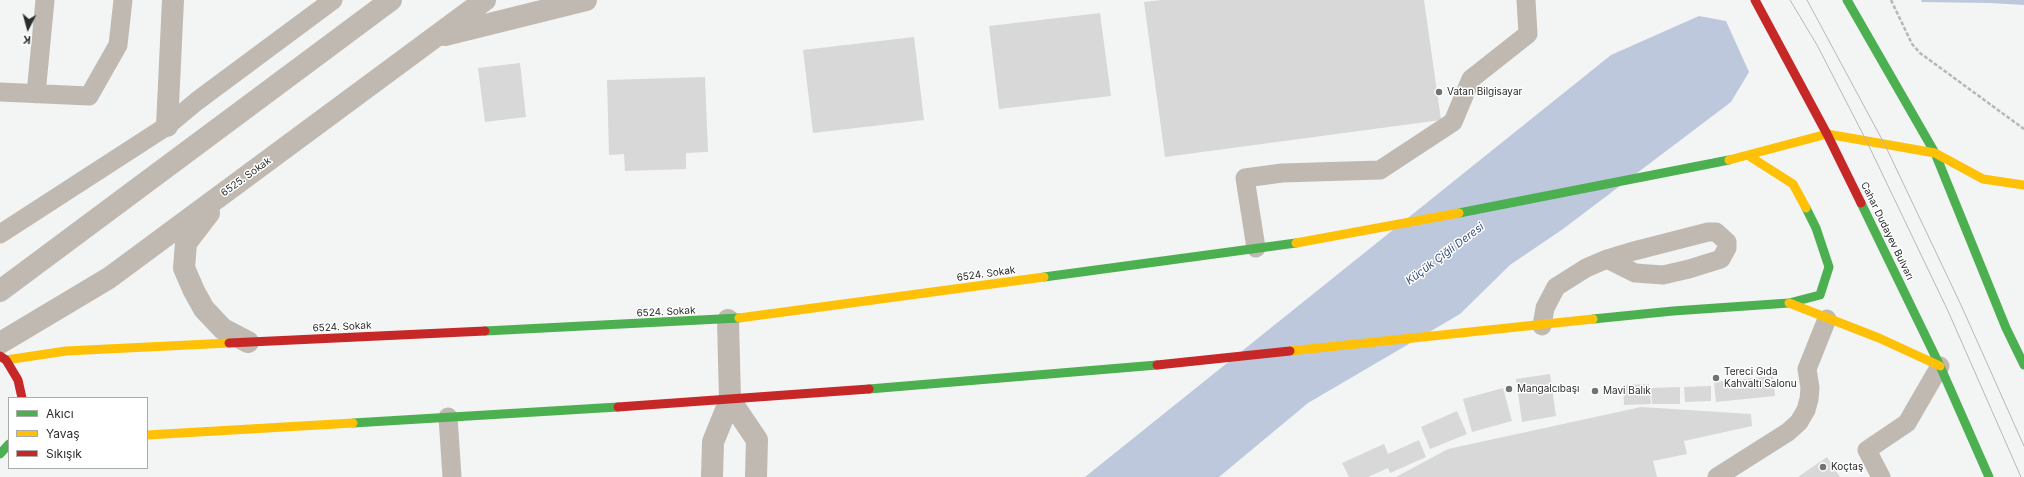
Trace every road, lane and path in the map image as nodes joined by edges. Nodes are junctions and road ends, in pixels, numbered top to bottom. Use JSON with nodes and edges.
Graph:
{"nodes":[{"id":1,"x":45,"y":0,"type":"edge"},
{"id":2,"x":123,"y":0,"type":"edge"},
{"id":3,"x":173,"y":0,"type":"edge"},
{"id":4,"x":333,"y":0,"type":"edge"},
{"id":5,"x":391,"y":0,"type":"edge"},
{"id":6,"x":485,"y":0,"type":"edge"},
{"id":7,"x":586,"y":0,"type":"edge"},
{"id":8,"x":1526,"y":0,"type":"edge"},
{"id":9,"x":1755,"y":0,"type":"edge"},
{"id":10,"x":1847,"y":0,"type":"edge"},
{"id":11,"x":1891,"y":0,"type":"edge"},
{"id":12,"x":436,"y":37,"type":"junction"},
{"id":13,"x":0,"y":92,"type":"edge"},
{"id":14,"x":36,"y":94,"type":"junction"},
{"id":15,"x":167,"y":126,"type":"junction"},
{"id":16,"x":2024,"y":128,"type":"edge"},
{"id":17,"x":1827,"y":134,"type":"junction"},
{"id":18,"x":1935,"y":153,"type":"junction"},
{"id":19,"x":1749,"y":156,"type":"junction"},
{"id":20,"x":2024,"y":185,"type":"edge"},
{"id":21,"x":234,"y":186,"type":"junction"},
{"id":22,"x":0,"y":234,"type":"edge"},
{"id":23,"x":1256,"y":248,"type":"junction"},
{"id":24,"x":1607,"y":259,"type":"junction"},
{"id":25,"x":0,"y":290,"type":"edge"},
{"id":26,"x":1789,"y":303,"type":"junction"},
{"id":27,"x":1827,"y":319,"type":"junction"},
{"id":28,"x":728,"y":320,"type":"junction"},
{"id":29,"x":1542,"y":326,"type":"junction"},
{"id":30,"x":248,"y":342,"type":"junction"},
{"id":31,"x":2,"y":353,"type":"edge"},
{"id":32,"x":2024,"y":365,"type":"edge"},
{"id":33,"x":1940,"y":366,"type":"junction"},
{"id":34,"x":22,"y":397,"type":"edge"},
{"id":35,"x":730,"y":400,"type":"junction"},
{"id":36,"x":448,"y":417,"type":"junction"},
{"id":37,"x":148,"y":435,"type":"edge"},
{"id":38,"x":8,"y":445,"type":"edge"},
{"id":39,"x":0,"y":454,"type":"edge"},
{"id":40,"x":452,"y":477,"type":"edge"},
{"id":41,"x":712,"y":477,"type":"edge"},
{"id":42,"x":756,"y":477,"type":"edge"},
{"id":43,"x":1717,"y":477,"type":"edge"},
{"id":44,"x":1881,"y":477,"type":"edge"},
{"id":45,"x":1989,"y":477,"type":"edge"}],
"edges":[{"from":1,"to":14,"type":"lane"},
{"from":2,"to":14,"type":"lane"},
{"from":3,"to":15,"type":"street"},
{"from":4,"to":15,"type":"lane"},
{"from":5,"to":25,"type":"street"},
{"from":6,"to":12,"type":"street","name":"6525. Sokak"},
{"from":7,"to":12,"type":"street"},
{"from":8,"to":23,"type":"lane"},
{"from":9,"to":17,"type":"street","name":"Cahar Dudayev Bulvarı"},
{"from":10,"to":18,"type":"street"},
{"from":11,"to":16,"type":"path"},
{"from":12,"to":21,"type":"street","name":"6525. Sokak"},
{"from":13,"to":14,"type":"lane"},
{"from":15,"to":22,"type":"lane"},
{"from":17,"to":18,"type":"street"},
{"from":17,"to":19,"type":"street","name":"6524. Sokak"},
{"from":17,"to":33,"type":"street","name":"Cahar Dudayev Bulvarı"},
{"from":18,"to":20,"type":"street"},
{"from":18,"to":32,"type":"street"},
{"from":19,"to":23,"type":"street","name":"6524. Sokak"},
{"from":19,"to":26,"type":"street"},
{"from":21,"to":30,"type":"street"},
{"from":21,"to":31,"type":"street","name":"6525. Sokak"},
{"from":23,"to":28,"type":"street","name":"6524. Sokak"},
{"from":24,"to":24,"type":"lane"},
{"from":24,"to":29,"type":"lane"},
{"from":26,"to":27,"type":"street"},
{"from":26,"to":29,"type":"street"},
{"from":27,"to":33,"type":"street"},
{"from":27,"to":43,"type":"lane"},
{"from":28,"to":30,"type":"street","name":"6524. Sokak"},
{"from":28,"to":35,"type":"street"},
{"from":29,"to":35,"type":"street"},
{"from":30,"to":31,"type":"street","name":"6524. Sokak"},
{"from":31,"to":34,"type":"street"},
{"from":33,"to":44,"type":"lane"},
{"from":33,"to":45,"type":"street","name":"Cahar Dudayev Bulvarı"},
{"from":35,"to":36,"type":"street"},
{"from":35,"to":41,"type":"street"},
{"from":35,"to":42,"type":"street"},
{"from":36,"to":37,"type":"street"},
{"from":36,"to":40,"type":"lane"},
{"from":38,"to":39,"type":"street"}]}
